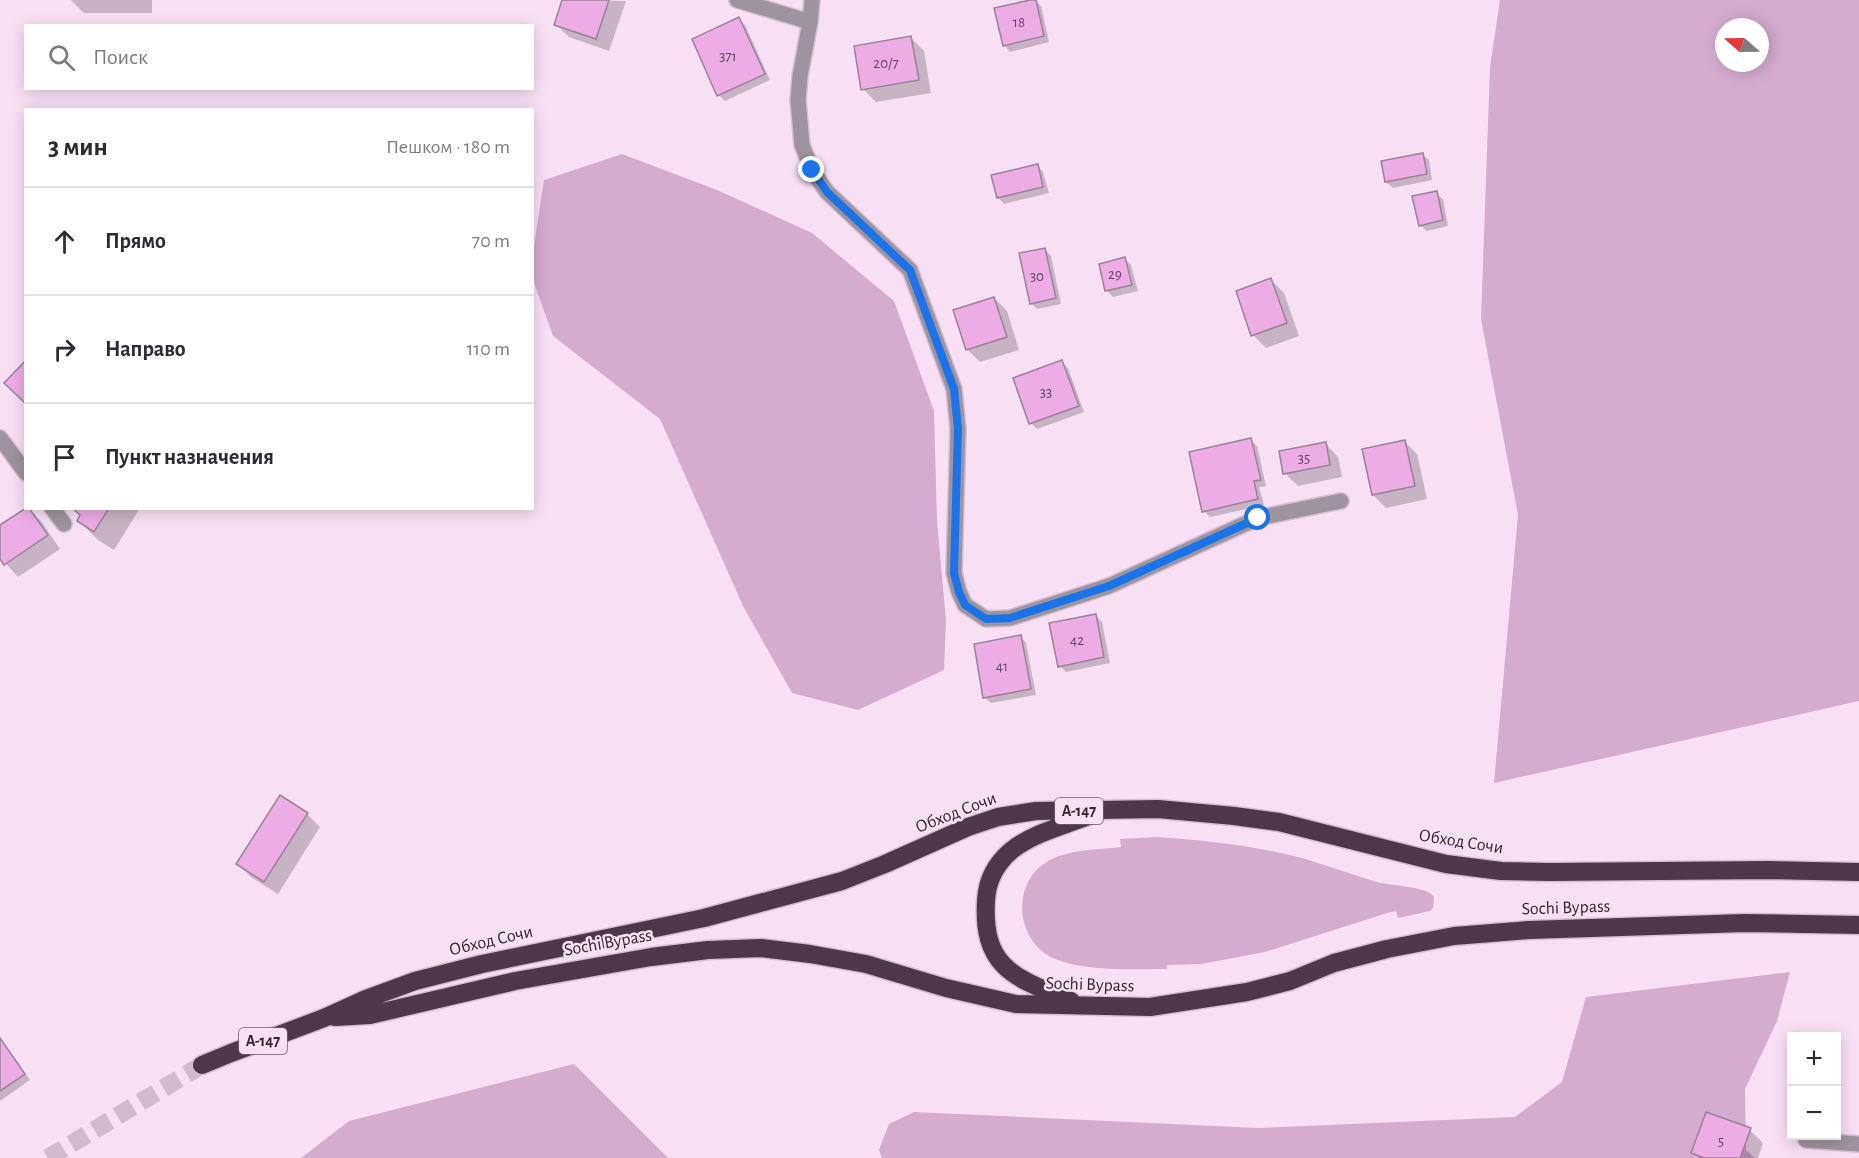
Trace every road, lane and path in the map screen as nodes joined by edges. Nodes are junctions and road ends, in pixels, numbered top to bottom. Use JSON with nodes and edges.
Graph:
{"nodes":[{"id":1,"x":737,"y":0,"type":"edge"},
{"id":2,"x":812,"y":0,"type":"edge"},
{"id":3,"x":810,"y":22,"type":"junction"},
{"id":4,"x":0,"y":438,"type":"edge"},
{"id":5,"x":24,"y":470,"type":"edge"},
{"id":6,"x":1341,"y":501,"type":"dead end"},
{"id":7,"x":54,"y":510,"type":"edge"},
{"id":8,"x":64,"y":524,"type":"dead end"},
{"id":9,"x":1101,"y":811,"type":"junction"},
{"id":10,"x":1859,"y":872,"type":"edge"},
{"id":11,"x":1859,"y":925,"type":"edge"},
{"id":12,"x":1079,"y":1005,"type":"junction"},
{"id":13,"x":324,"y":1018,"type":"junction"},
{"id":14,"x":202,"y":1065,"type":"tunnel mouth"},
{"id":15,"x":1806,"y":1140,"type":"dead end"},
{"id":16,"x":1859,"y":1144,"type":"edge"}],
"edges":[{"from":1,"to":3,"type":"street"},
{"from":2,"to":3,"type":"street"},
{"from":3,"to":6,"type":"street"},
{"from":4,"to":5,"type":"street"},
{"from":7,"to":8,"type":"street"},
{"from":9,"to":10,"type":"highway","name":"Обход Сочи","number":"А-147"},
{"from":9,"to":12,"type":"highway","number":"А-147"},
{"from":9,"to":13,"type":"highway","name":"Обход Сочи","number":"А-147"},
{"from":11,"to":12,"type":"highway","name":"Sochi Bypass","number":"А-147"},
{"from":12,"to":13,"type":"highway","name":"Sochi Bypass","number":"А-147"},
{"from":13,"to":14,"type":"highway","name":"Обход Сочи","number":"А-147"},
{"from":15,"to":16,"type":"street"}]}
